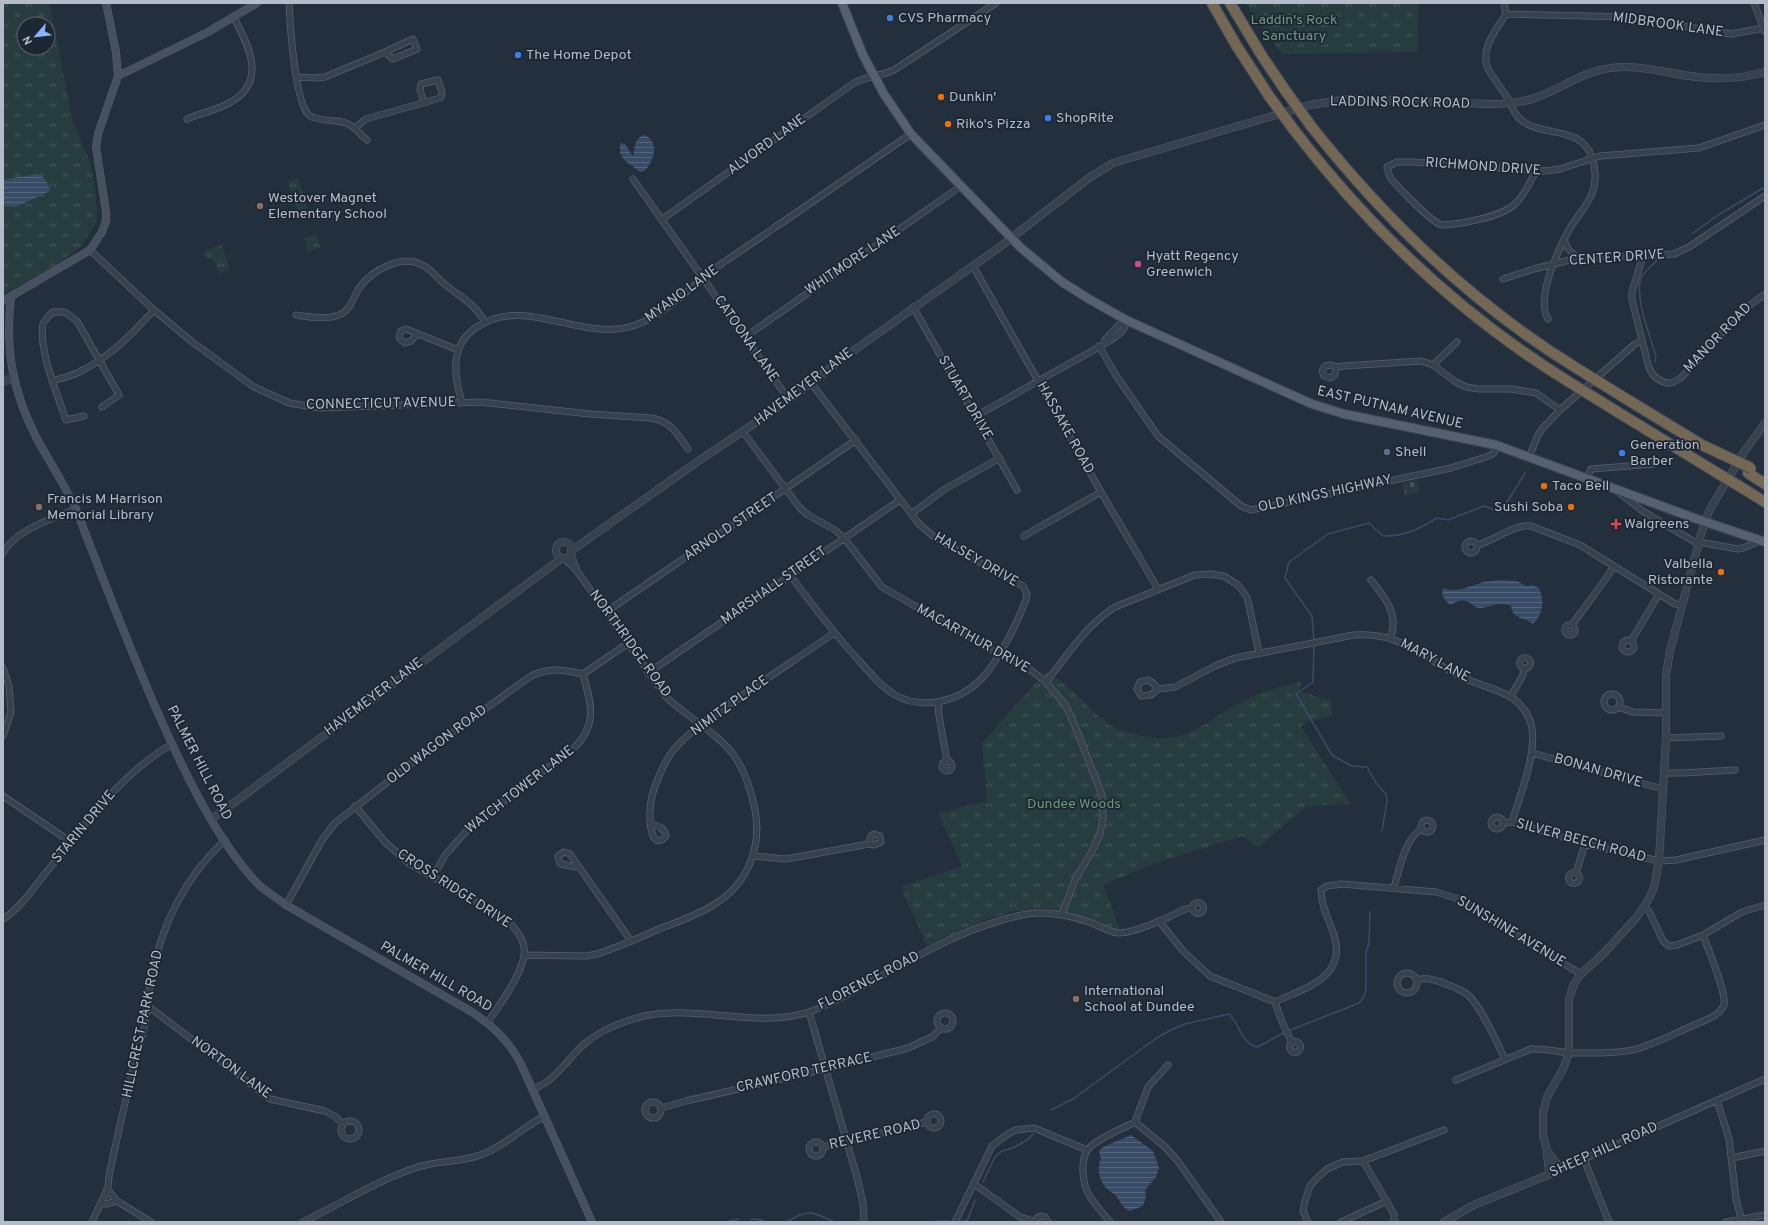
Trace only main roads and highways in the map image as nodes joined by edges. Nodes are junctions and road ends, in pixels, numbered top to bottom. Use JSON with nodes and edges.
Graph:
{"nodes":[{"id":1,"x":106,"y":3,"type":"edge"},
{"id":2,"x":257,"y":3,"type":"edge"},
{"id":3,"x":842,"y":3,"type":"edge"},
{"id":4,"x":1208,"y":3,"type":"edge"},
{"id":5,"x":1212,"y":3,"type":"edge"},
{"id":6,"x":1230,"y":3,"type":"edge"},
{"id":7,"x":1226,"y":28,"type":"junction"},
{"id":8,"x":118,"y":76,"type":"junction"},
{"id":9,"x":11,"y":297,"type":"junction"},
{"id":10,"x":3,"y":301,"type":"edge"},
{"id":11,"x":1749,"y":470,"type":"junction"},
{"id":12,"x":1765,"y":476,"type":"edge"},
{"id":13,"x":1765,"y":484,"type":"edge"},
{"id":14,"x":1765,"y":502,"type":"edge"},
{"id":15,"x":1763,"y":541,"type":"edge"},
{"id":16,"x":592,"y":1222,"type":"edge"}],
"edges":[{"from":1,"to":8,"type":"main road"},
{"from":2,"to":8,"type":"main road"},
{"from":3,"to":15,"type":"main road","name":"EAST PUTNAM AVENUE"},
{"from":4,"to":7,"type":"highway"},
{"from":5,"to":7,"type":"highway"},
{"from":6,"to":11,"type":"highway","bridge":true},
{"from":7,"to":14,"type":"highway","bridge":true},
{"from":8,"to":9,"type":"main road"},
{"from":9,"to":10,"type":"main road"},
{"from":9,"to":16,"type":"main road","name":"PALMER HILL ROAD"},
{"from":11,"to":12,"type":"highway"},
{"from":11,"to":13,"type":"highway"}]}
